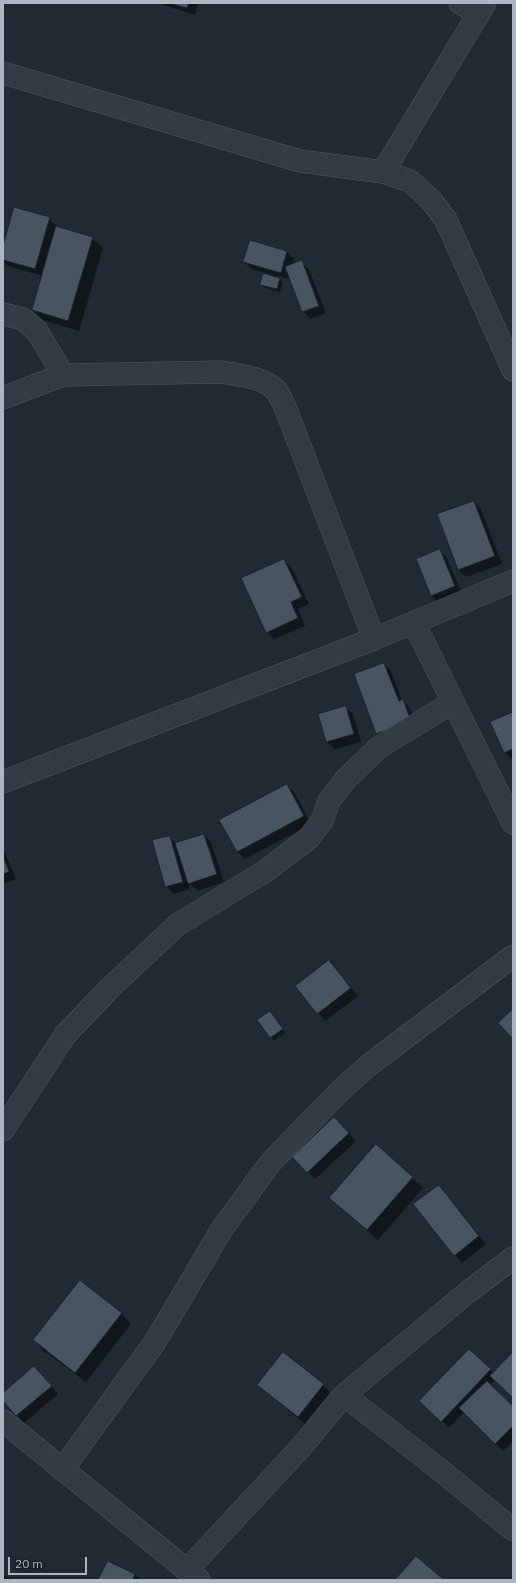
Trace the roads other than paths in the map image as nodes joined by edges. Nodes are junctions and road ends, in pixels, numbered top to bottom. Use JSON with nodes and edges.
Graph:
{"nodes":[{"id":1,"x":475,"y":6,"type":"edge"},
{"id":2,"x":3,"y":73,"type":"edge"},
{"id":3,"x":383,"y":172,"type":"junction"},
{"id":4,"x":3,"y":314,"type":"edge"},
{"id":5,"x":513,"y":370,"type":"edge"},
{"id":6,"x":63,"y":375,"type":"junction"},
{"id":7,"x":3,"y":398,"type":"edge"},
{"id":8,"x":513,"y":580,"type":"edge"},
{"id":9,"x":414,"y":623,"type":"junction"},
{"id":10,"x":374,"y":639,"type":"junction"},
{"id":11,"x":453,"y":702,"type":"junction"},
{"id":12,"x":3,"y":782,"type":"edge"},
{"id":13,"x":513,"y":823,"type":"edge"},
{"id":14,"x":513,"y":956,"type":"edge"},
{"id":15,"x":3,"y":1130,"type":"edge"},
{"id":16,"x":513,"y":1258,"type":"edge"},
{"id":17,"x":344,"y":1395,"type":"junction"},
{"id":18,"x":3,"y":1421,"type":"edge"},
{"id":19,"x":62,"y":1470,"type":"junction"},
{"id":20,"x":513,"y":1530,"type":"edge"},
{"id":21,"x":193,"y":1575,"type":"edge"}],
"edges":[{"from":1,"to":3,"type":"street"},
{"from":2,"to":3,"type":"street"},
{"from":3,"to":5,"type":"street"},
{"from":4,"to":6,"type":"street"},
{"from":6,"to":7,"type":"street"},
{"from":6,"to":10,"type":"street"},
{"from":8,"to":9,"type":"street"},
{"from":9,"to":10,"type":"street"},
{"from":9,"to":11,"type":"street"},
{"from":10,"to":12,"type":"street"},
{"from":11,"to":13,"type":"street"},
{"from":11,"to":15,"type":"street"},
{"from":14,"to":19,"type":"street"},
{"from":16,"to":17,"type":"street"},
{"from":17,"to":20,"type":"street"},
{"from":17,"to":21,"type":"street"},
{"from":18,"to":19,"type":"street"},
{"from":19,"to":21,"type":"street"}]}
